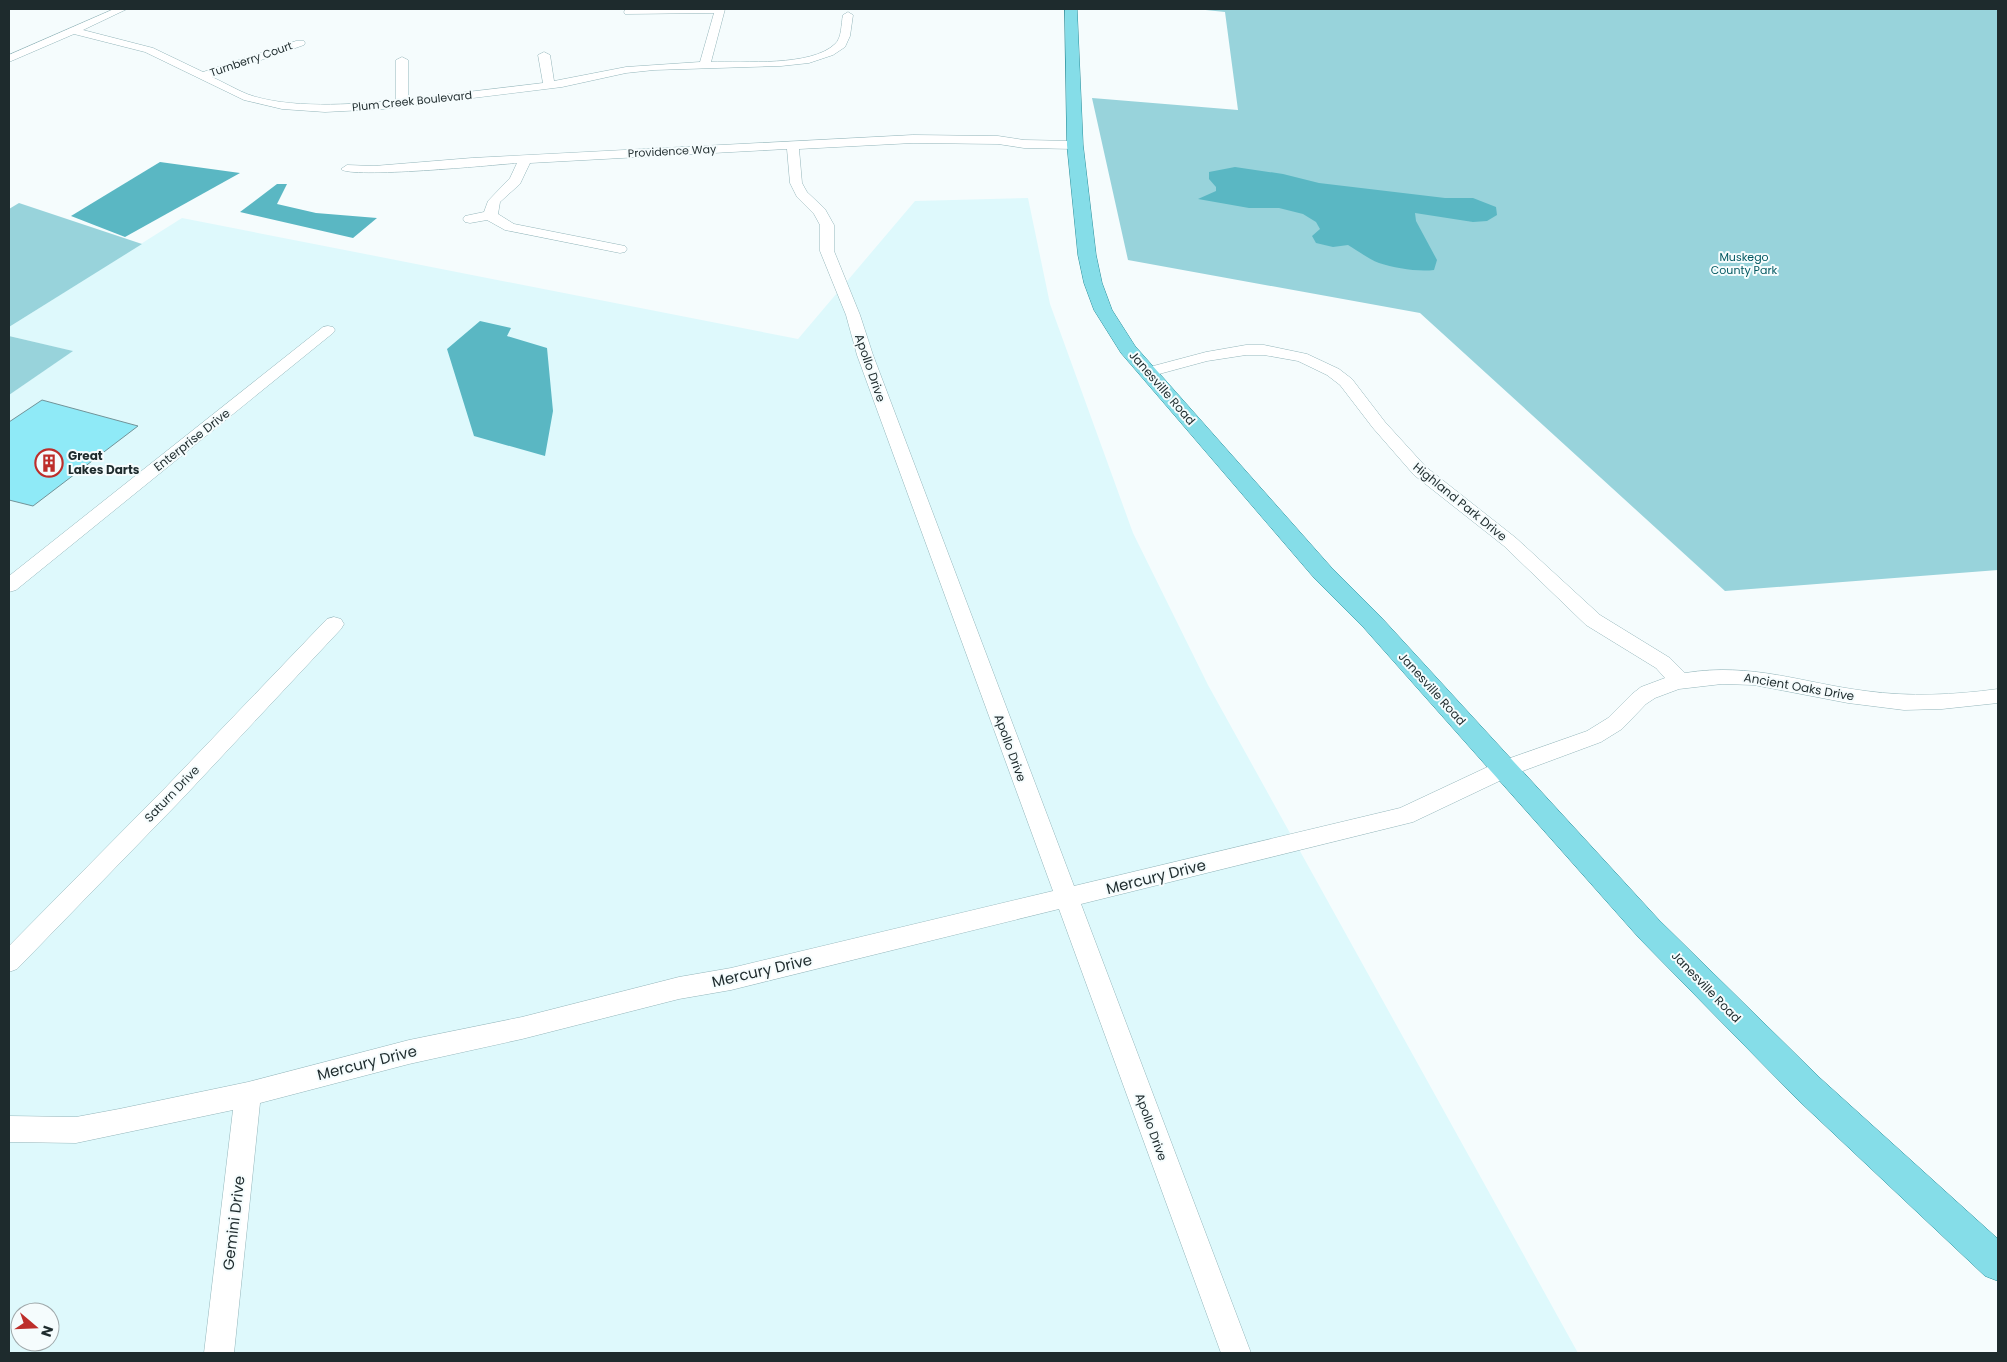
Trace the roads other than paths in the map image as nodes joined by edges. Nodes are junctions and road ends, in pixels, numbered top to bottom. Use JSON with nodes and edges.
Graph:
{"nodes":[{"id":1,"x":122,"y":9,"type":"edge"},
{"id":2,"x":720,"y":9,"type":"edge"},
{"id":3,"x":1071,"y":9,"type":"edge"},
{"id":4,"x":629,"y":12,"type":"dead end"},
{"id":5,"x":848,"y":15,"type":"dead end"},
{"id":6,"x":71,"y":30,"type":"junction"},
{"id":7,"x":57,"y":37,"type":"junction"},
{"id":8,"x":110,"y":41,"type":"junction"},
{"id":9,"x":300,"y":43,"type":"dead end"},
{"id":10,"x":544,"y":55,"type":"dead end"},
{"id":11,"x":9,"y":59,"type":"edge"},
{"id":12,"x":402,"y":60,"type":"dead end"},
{"id":13,"x":705,"y":65,"type":"junction"},
{"id":14,"x":203,"y":76,"type":"junction"},
{"id":15,"x":549,"y":86,"type":"junction"},
{"id":16,"x":402,"y":103,"type":"junction"},
{"id":17,"x":1075,"y":141,"type":"junction"},
{"id":18,"x":793,"y":145,"type":"junction"},
{"id":19,"x":525,"y":159,"type":"junction"},
{"id":20,"x":347,"y":169,"type":"dead end"},
{"id":21,"x":491,"y":215,"type":"junction"},
{"id":22,"x":470,"y":219,"type":"dead end"},
{"id":23,"x":620,"y":250,"type":"dead end"},
{"id":24,"x":328,"y":330,"type":"dead end"},
{"id":25,"x":1148,"y":372,"type":"junction"},
{"id":26,"x":9,"y":586,"type":"edge"},
{"id":27,"x":334,"y":624,"type":"dead end"},
{"id":28,"x":1680,"y":681,"type":"junction"},
{"id":29,"x":1998,"y":696,"type":"edge"},
{"id":30,"x":1504,"y":769,"type":"junction"},
{"id":31,"x":1067,"y":899,"type":"junction"},
{"id":32,"x":9,"y":962,"type":"edge"},
{"id":33,"x":248,"y":1094,"type":"junction"},
{"id":34,"x":9,"y":1129,"type":"edge"},
{"id":35,"x":1998,"y":1263,"type":"edge"},
{"id":36,"x":219,"y":1353,"type":"edge"},
{"id":37,"x":1236,"y":1353,"type":"edge"}],
"edges":[{"from":1,"to":6,"type":"street"},
{"from":2,"to":4,"type":"street"},
{"from":2,"to":13,"type":"street"},
{"from":3,"to":17,"type":"main road","name":"Janesville Road"},
{"from":5,"to":13,"type":"street","name":"Plum Creek Boulevard"},
{"from":6,"to":7,"type":"street"},
{"from":6,"to":8,"type":"street","name":"Plum Creek Boulevard"},
{"from":7,"to":8,"type":"street","name":"Plum Creek Boulevard"},
{"from":7,"to":11,"type":"street"},
{"from":8,"to":14,"type":"street","name":"Plum Creek Boulevard"},
{"from":9,"to":14,"type":"street","name":"Turnberry Court"},
{"from":10,"to":15,"type":"street"},
{"from":12,"to":16,"type":"street"},
{"from":13,"to":15,"type":"street","name":"Plum Creek Boulevard"},
{"from":14,"to":16,"type":"street","name":"Plum Creek Boulevard"},
{"from":15,"to":16,"type":"street","name":"Plum Creek Boulevard"},
{"from":17,"to":18,"type":"street","name":"Providence Way"},
{"from":17,"to":25,"type":"main road","name":"Janesville Road"},
{"from":18,"to":19,"type":"street","name":"Providence Way"},
{"from":18,"to":31,"type":"street","name":"Apollo Drive"},
{"from":19,"to":20,"type":"street","name":"Providence Way"},
{"from":19,"to":21,"type":"street"},
{"from":21,"to":22,"type":"street"},
{"from":21,"to":23,"type":"street"},
{"from":24,"to":26,"type":"street","name":"Enterprise Drive"},
{"from":25,"to":28,"type":"street","name":"Highland Park Drive"},
{"from":25,"to":30,"type":"main road","name":"Janesville Road"},
{"from":27,"to":32,"type":"street","name":"Saturn Drive"},
{"from":28,"to":29,"type":"street","name":"Ancient Oaks Drive"},
{"from":28,"to":30,"type":"street","name":"Ancient Oaks Drive"},
{"from":30,"to":31,"type":"street","name":"Mercury Drive"},
{"from":30,"to":35,"type":"main road","name":"Janesville Road"},
{"from":31,"to":33,"type":"street","name":"Mercury Drive"},
{"from":31,"to":37,"type":"street","name":"Apollo Drive"},
{"from":33,"to":34,"type":"street","name":"Mercury Drive"},
{"from":33,"to":36,"type":"street","name":"Gemini Drive"}]}
